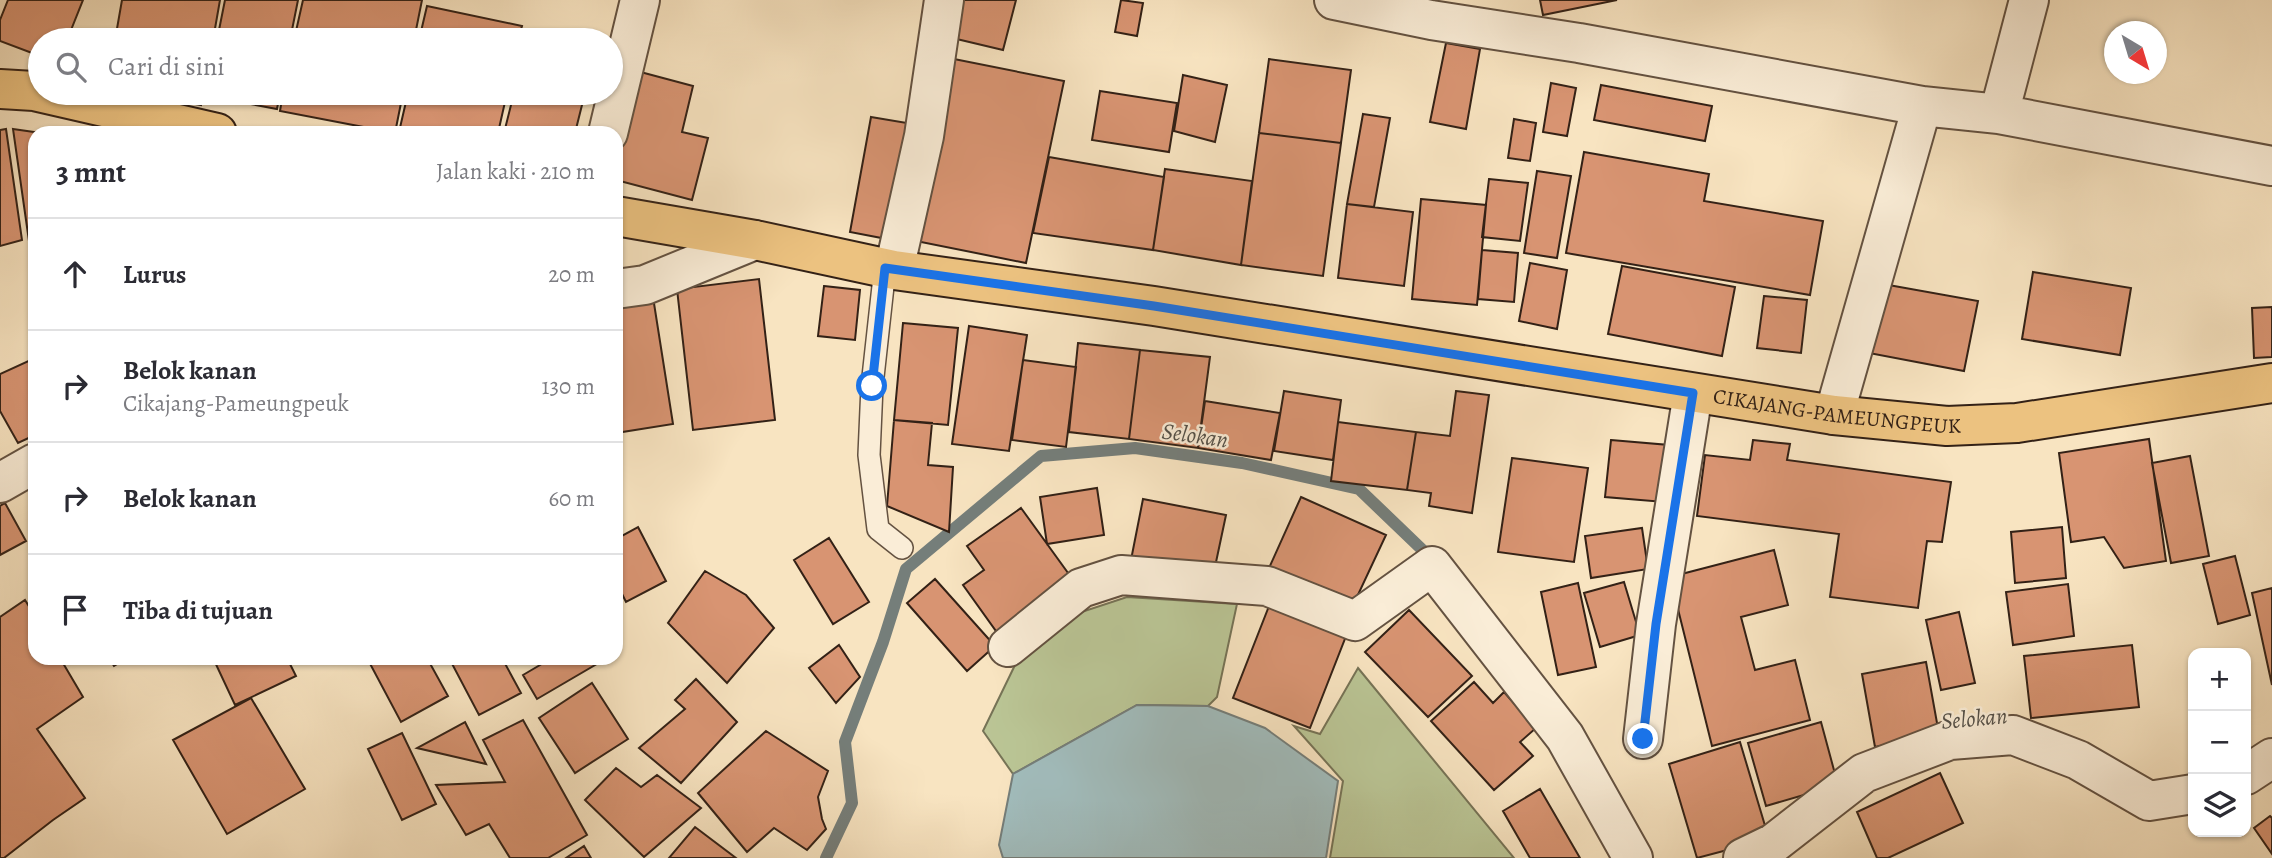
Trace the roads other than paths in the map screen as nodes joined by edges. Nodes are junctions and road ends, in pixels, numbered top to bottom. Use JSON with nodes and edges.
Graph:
{"nodes":[{"id":1,"x":640,"y":0,"type":"edge"},
{"id":2,"x":944,"y":0,"type":"edge"},
{"id":3,"x":1334,"y":0,"type":"edge"},
{"id":4,"x":2029,"y":0,"type":"edge"},
{"id":5,"x":1432,"y":10,"type":"edge"},
{"id":6,"x":623,"y":71,"type":"edge"},
{"id":7,"x":0,"y":89,"type":"edge"},
{"id":8,"x":28,"y":91,"type":"edge"},
{"id":9,"x":95,"y":105,"type":"edge"},
{"id":10,"x":615,"y":105,"type":"edge"},
{"id":11,"x":1922,"y":106,"type":"junction"},
{"id":12,"x":1999,"y":114,"type":"junction"},
{"id":13,"x":186,"y":126,"type":"edge"},
{"id":14,"x":610,"y":126,"type":"edge"},
{"id":15,"x":2272,"y":166,"type":"edge"},
{"id":16,"x":623,"y":217,"type":"edge"},
{"id":17,"x":755,"y":240,"type":"junction"},
{"id":18,"x":890,"y":269,"type":"junction"},
{"id":19,"x":623,"y":288,"type":"edge"},
{"id":20,"x":2272,"y":383,"type":"edge"},
{"id":21,"x":1693,"y":393,"type":"junction"},
{"id":22,"x":1835,"y":415,"type":"junction"},
{"id":23,"x":28,"y":467,"type":"edge"},
{"id":24,"x":0,"y":483,"type":"edge"},
{"id":25,"x":902,"y":548,"type":"dead end"},
{"id":26,"x":1008,"y":647,"type":"dead end"},
{"id":27,"x":1643,"y":739,"type":"dead end"},
{"id":28,"x":2272,"y":758,"type":"edge"},
{"id":29,"x":2248,"y":774,"type":"edge"},
{"id":30,"x":2188,"y":795,"type":"edge"},
{"id":31,"x":1633,"y":858,"type":"edge"},
{"id":32,"x":1743,"y":858,"type":"edge"}],
"edges":[{"from":1,"to":6,"type":"street"},
{"from":2,"to":18,"type":"street"},
{"from":3,"to":5,"type":"street"},
{"from":4,"to":12,"type":"street"},
{"from":5,"to":11,"type":"street"},
{"from":7,"to":8,"type":"main road"},
{"from":9,"to":13,"type":"main road"},
{"from":10,"to":14,"type":"street"},
{"from":11,"to":12,"type":"street"},
{"from":11,"to":22,"type":"street"},
{"from":12,"to":15,"type":"street"},
{"from":16,"to":17,"type":"main road","name":"CIKAJANG-PAMEUNGPEUK"},
{"from":17,"to":18,"type":"main road","name":"CIKAJANG-PAMEUNGPEUK"},
{"from":17,"to":19,"type":"street"},
{"from":18,"to":21,"type":"main road","name":"CIKAJANG-PAMEUNGPEUK"},
{"from":18,"to":25,"type":"lane"},
{"from":20,"to":22,"type":"main road","name":"CIKAJANG-PAMEUNGPEUK"},
{"from":21,"to":22,"type":"main road","name":"CIKAJANG-PAMEUNGPEUK"},
{"from":21,"to":27,"type":"street"},
{"from":23,"to":24,"type":"street"},
{"from":26,"to":31,"type":"street"},
{"from":28,"to":29,"type":"street"},
{"from":30,"to":32,"type":"street"}]}
